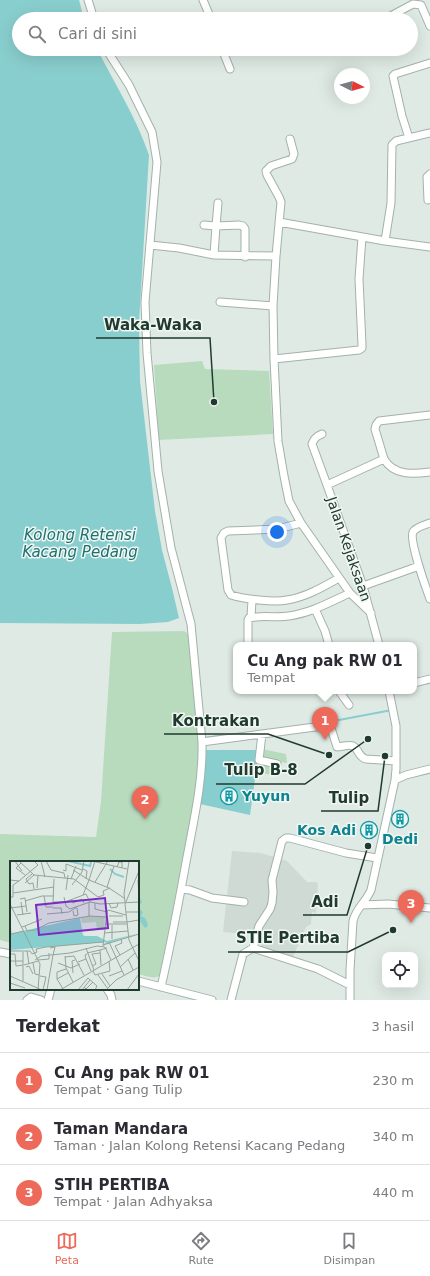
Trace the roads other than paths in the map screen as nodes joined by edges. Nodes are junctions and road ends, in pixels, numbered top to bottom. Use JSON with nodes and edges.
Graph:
{"nodes":[{"id":1,"x":88,"y":0,"type":"edge"},
{"id":2,"x":204,"y":0,"type":"edge"},
{"id":3,"x":92,"y":12,"type":"edge"},
{"id":4,"x":208,"y":12,"type":"edge"},
{"id":5,"x":398,"y":12,"type":"edge"},
{"id":6,"x":430,"y":26,"type":"edge"},
{"id":7,"x":110,"y":56,"type":"edge"},
{"id":8,"x":225,"y":56,"type":"edge"},
{"id":9,"x":430,"y":63,"type":"edge"},
{"id":10,"x":230,"y":69,"type":"dead end"},
{"id":11,"x":430,"y":133,"type":"edge"},
{"id":12,"x":409,"y":138,"type":"junction"},
{"id":13,"x":290,"y":139,"type":"dead end"},
{"id":14,"x":430,"y":174,"type":"edge"},
{"id":15,"x":428,"y":200,"type":"dead end"},
{"id":16,"x":218,"y":203,"type":"dead end"},
{"id":17,"x":279,"y":222,"type":"junction"},
{"id":18,"x":204,"y":225,"type":"dead end"},
{"id":19,"x":216,"y":226,"type":"junction"},
{"id":20,"x":362,"y":237,"type":"junction"},
{"id":21,"x":386,"y":241,"type":"junction"},
{"id":22,"x":150,"y":245,"type":"junction"},
{"id":23,"x":430,"y":247,"type":"edge"},
{"id":24,"x":214,"y":255,"type":"junction"},
{"id":25,"x":245,"y":256,"type":"junction"},
{"id":26,"x":276,"y":256,"type":"junction"},
{"id":27,"x":220,"y":302,"type":"dead end"},
{"id":28,"x":274,"y":306,"type":"junction"},
{"id":29,"x":274,"y":359,"type":"junction"},
{"id":30,"x":430,"y":415,"type":"edge"},
{"id":31,"x":322,"y":434,"type":"dead end"},
{"id":32,"x":384,"y":459,"type":"junction"},
{"id":33,"x":430,"y":472,"type":"edge"},
{"id":34,"x":327,"y":485,"type":"junction"},
{"id":35,"x":301,"y":523,"type":"junction"},
{"id":36,"x":430,"y":523,"type":"edge"},
{"id":37,"x":419,"y":566,"type":"junction"},
{"id":38,"x":339,"y":578,"type":"junction"},
{"id":39,"x":363,"y":586,"type":"junction"},
{"id":40,"x":350,"y":592,"type":"junction"},
{"id":41,"x":430,"y":599,"type":"edge"},
{"id":42,"x":252,"y":600,"type":"junction"},
{"id":43,"x":315,"y":609,"type":"junction"},
{"id":44,"x":371,"y":613,"type":"junction"},
{"id":45,"x":251,"y":617,"type":"junction"},
{"id":46,"x":248,"y":642,"type":"edge"},
{"id":47,"x":328,"y":642,"type":"edge"},
{"id":48,"x":378,"y":642,"type":"edge"},
{"id":49,"x":430,"y":679,"type":"edge"},
{"id":50,"x":417,"y":682,"type":"edge"},
{"id":51,"x":341,"y":694,"type":"edge"},
{"id":52,"x":390,"y":694,"type":"edge"},
{"id":53,"x":349,"y":705,"type":"dead end"},
{"id":54,"x":262,"y":734,"type":"junction"},
{"id":55,"x":202,"y":742,"type":"junction"},
{"id":56,"x":396,"y":762,"type":"junction"},
{"id":57,"x":277,"y":764,"type":"dead end"},
{"id":58,"x":430,"y":768,"type":"edge"},
{"id":59,"x":394,"y":780,"type":"junction"},
{"id":60,"x":377,"y":858,"type":"junction"},
{"id":61,"x":181,"y":889,"type":"junction"},
{"id":62,"x":244,"y":902,"type":"dead end"},
{"id":63,"x":362,"y":905,"type":"junction"},
{"id":64,"x":430,"y":908,"type":"edge"},
{"id":65,"x":253,"y":948,"type":"junction"},
{"id":66,"x":0,"y":952,"type":"edge"},
{"id":67,"x":10,"y":954,"type":"edge"},
{"id":68,"x":139,"y":981,"type":"edge"},
{"id":69,"x":350,"y":985,"type":"junction"},
{"id":70,"x":161,"y":987,"type":"junction"},
{"id":71,"x":51,"y":990,"type":"edge"},
{"id":72,"x":109,"y":990,"type":"edge"},
{"id":73,"x":27,"y":1000,"type":"edge"},
{"id":74,"x":41,"y":1000,"type":"edge"},
{"id":75,"x":48,"y":1000,"type":"edge"},
{"id":76,"x":112,"y":1000,"type":"edge"},
{"id":77,"x":212,"y":1000,"type":"edge"},
{"id":78,"x":231,"y":1000,"type":"edge"},
{"id":79,"x":350,"y":1000,"type":"edge"}],
"edges":[{"from":1,"to":3,"type":"street"},
{"from":2,"to":4,"type":"street"},
{"from":5,"to":6,"type":"street"},
{"from":7,"to":22,"type":"street"},
{"from":8,"to":10,"type":"street"},
{"from":9,"to":12,"type":"street"},
{"from":11,"to":12,"type":"street"},
{"from":12,"to":21,"type":"street"},
{"from":13,"to":17,"type":"street"},
{"from":14,"to":15,"type":"street"},
{"from":16,"to":19,"type":"street"},
{"from":17,"to":20,"type":"street"},
{"from":17,"to":26,"type":"street"},
{"from":18,"to":19,"type":"street"},
{"from":19,"to":24,"type":"street"},
{"from":19,"to":25,"type":"street"},
{"from":20,"to":21,"type":"street"},
{"from":20,"to":29,"type":"street"},
{"from":21,"to":23,"type":"street"},
{"from":22,"to":24,"type":"street"},
{"from":22,"to":55,"type":"street"},
{"from":24,"to":25,"type":"street"},
{"from":25,"to":26,"type":"street"},
{"from":26,"to":28,"type":"street"},
{"from":27,"to":28,"type":"street"},
{"from":28,"to":29,"type":"street"},
{"from":29,"to":35,"type":"street"},
{"from":30,"to":32,"type":"street"},
{"from":31,"to":34,"type":"street"},
{"from":32,"to":33,"type":"street"},
{"from":32,"to":34,"type":"street","name":"Jalan Kejaksaan"},
{"from":34,"to":39,"type":"street","name":"Jalan Kejaksaan"},
{"from":35,"to":38,"type":"street"},
{"from":35,"to":42,"type":"street"},
{"from":36,"to":37,"type":"street"},
{"from":37,"to":39,"type":"street"},
{"from":37,"to":41,"type":"street"},
{"from":38,"to":40,"type":"street"},
{"from":38,"to":42,"type":"street"},
{"from":39,"to":44,"type":"street","name":"Jalan Kejaksaan"},
{"from":40,"to":43,"type":"street"},
{"from":40,"to":44,"type":"street"},
{"from":42,"to":45,"type":"street"},
{"from":43,"to":45,"type":"street"},
{"from":43,"to":47,"type":"street"},
{"from":44,"to":48,"type":"street","name":"Jalan Kejaksaan"},
{"from":45,"to":46,"type":"street"},
{"from":49,"to":50,"type":"street"},
{"from":51,"to":53,"type":"street"},
{"from":52,"to":56,"type":"street"},
{"from":54,"to":55,"type":"street"},
{"from":54,"to":56,"type":"street"},
{"from":54,"to":57,"type":"street"},
{"from":55,"to":61,"type":"street"},
{"from":56,"to":59,"type":"street"},
{"from":58,"to":59,"type":"street"},
{"from":59,"to":60,"type":"street"},
{"from":60,"to":63,"type":"street"},
{"from":60,"to":65,"type":"street"},
{"from":61,"to":62,"type":"street"},
{"from":61,"to":70,"type":"street"},
{"from":63,"to":64,"type":"street"},
{"from":63,"to":69,"type":"street"},
{"from":65,"to":69,"type":"street"},
{"from":65,"to":78,"type":"street"},
{"from":66,"to":67,"type":"street"},
{"from":68,"to":70,"type":"street"},
{"from":69,"to":79,"type":"street"},
{"from":70,"to":77,"type":"street"},
{"from":71,"to":75,"type":"street"},
{"from":72,"to":76,"type":"street"},
{"from":73,"to":74,"type":"street"}]}
